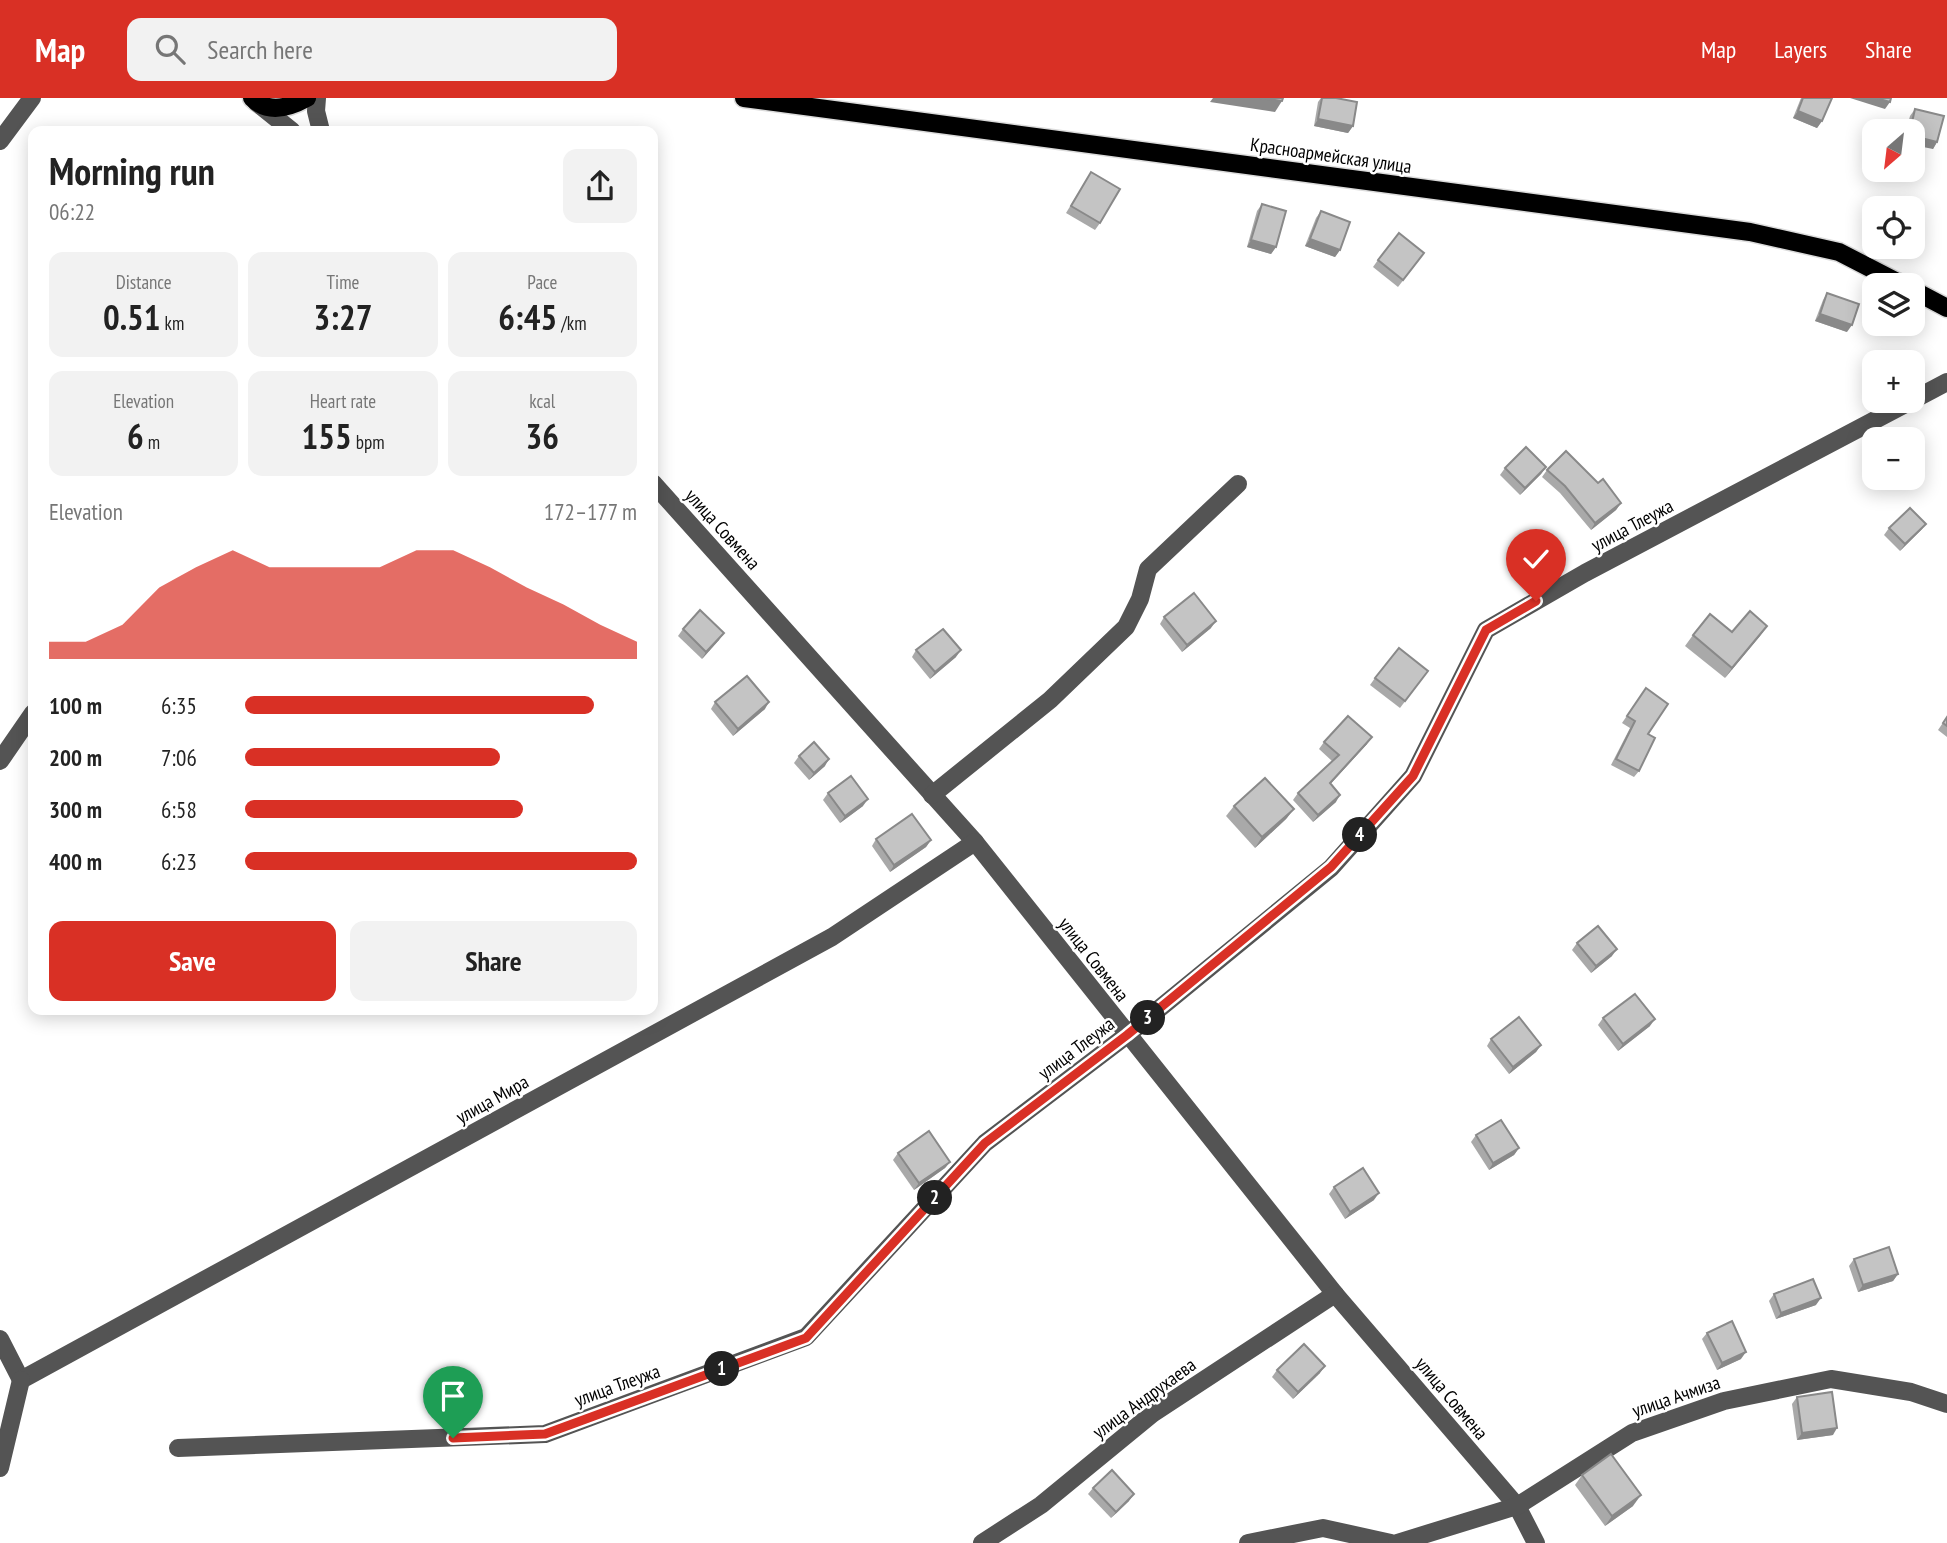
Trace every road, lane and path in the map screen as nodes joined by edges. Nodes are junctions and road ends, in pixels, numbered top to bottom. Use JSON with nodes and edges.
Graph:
{"nodes":[{"id":1,"x":32,"y":98,"type":"edge"},
{"id":2,"x":307,"y":98,"type":"edge"},
{"id":3,"x":317,"y":98,"type":"edge"},
{"id":4,"x":744,"y":98,"type":"edge"},
{"id":5,"x":253,"y":99,"type":"edge"},
{"id":6,"x":286,"y":126,"type":"edge"},
{"id":7,"x":320,"y":126,"type":"edge"},
{"id":8,"x":0,"y":141,"type":"edge"},
{"id":9,"x":1880,"y":273,"type":"edge"},
{"id":10,"x":1925,"y":296,"type":"edge"},
{"id":11,"x":1947,"y":308,"type":"edge"},
{"id":12,"x":1947,"y":382,"type":"edge"},
{"id":13,"x":1925,"y":393,"type":"edge"},
{"id":14,"x":1887,"y":413,"type":"edge"},
{"id":15,"x":1238,"y":484,"type":"dead end"},
{"id":16,"x":658,"y":489,"type":"edge"},
{"id":17,"x":28,"y":720,"type":"edge"},
{"id":18,"x":0,"y":761,"type":"edge"},
{"id":19,"x":932,"y":795,"type":"junction"},
{"id":20,"x":975,"y":842,"type":"junction"},
{"id":21,"x":1127,"y":1035,"type":"junction"},
{"id":22,"x":1335,"y":1293,"type":"junction"},
{"id":23,"x":0,"y":1339,"type":"edge"},
{"id":24,"x":21,"y":1380,"type":"junction"},
{"id":25,"x":1947,"y":1404,"type":"edge"},
{"id":26,"x":178,"y":1448,"type":"dead end"},
{"id":27,"x":0,"y":1468,"type":"edge"},
{"id":28,"x":1517,"y":1506,"type":"junction"},
{"id":29,"x":982,"y":1543,"type":"edge"},
{"id":30,"x":1248,"y":1543,"type":"edge"},
{"id":31,"x":1391,"y":1543,"type":"edge"},
{"id":32,"x":1397,"y":1543,"type":"edge"},
{"id":33,"x":1536,"y":1543,"type":"edge"}],
"edges":[{"from":1,"to":8,"type":"street"},
{"from":2,"to":5,"type":"main road"},
{"from":3,"to":7,"type":"street"},
{"from":4,"to":9,"type":"main road","name":"Красноармейская улица"},
{"from":5,"to":6,"type":"street"},
{"from":10,"to":11,"type":"main road"},
{"from":12,"to":13,"type":"street","name":"улица Тлеужа"},
{"from":14,"to":21,"type":"street","name":"улица Тлеужа"},
{"from":15,"to":19,"type":"street"},
{"from":16,"to":19,"type":"street","name":"улица Совмена"},
{"from":17,"to":18,"type":"street"},
{"from":19,"to":20,"type":"street","name":"улица Совмена"},
{"from":20,"to":21,"type":"street","name":"улица Совмена"},
{"from":20,"to":24,"type":"street","name":"улица Мира"},
{"from":21,"to":22,"type":"street","name":"улица Совмена"},
{"from":21,"to":26,"type":"street","name":"улица Тлеужа"},
{"from":22,"to":28,"type":"street","name":"улица Совмена"},
{"from":22,"to":29,"type":"street","name":"улица Андрухаева"},
{"from":23,"to":24,"type":"street"},
{"from":24,"to":27,"type":"street"},
{"from":25,"to":28,"type":"street","name":"улица Ачмиза"},
{"from":28,"to":32,"type":"street","name":"улица Ачмиза"},
{"from":28,"to":33,"type":"street","name":"улица Совмена"},
{"from":30,"to":31,"type":"street"}]}
